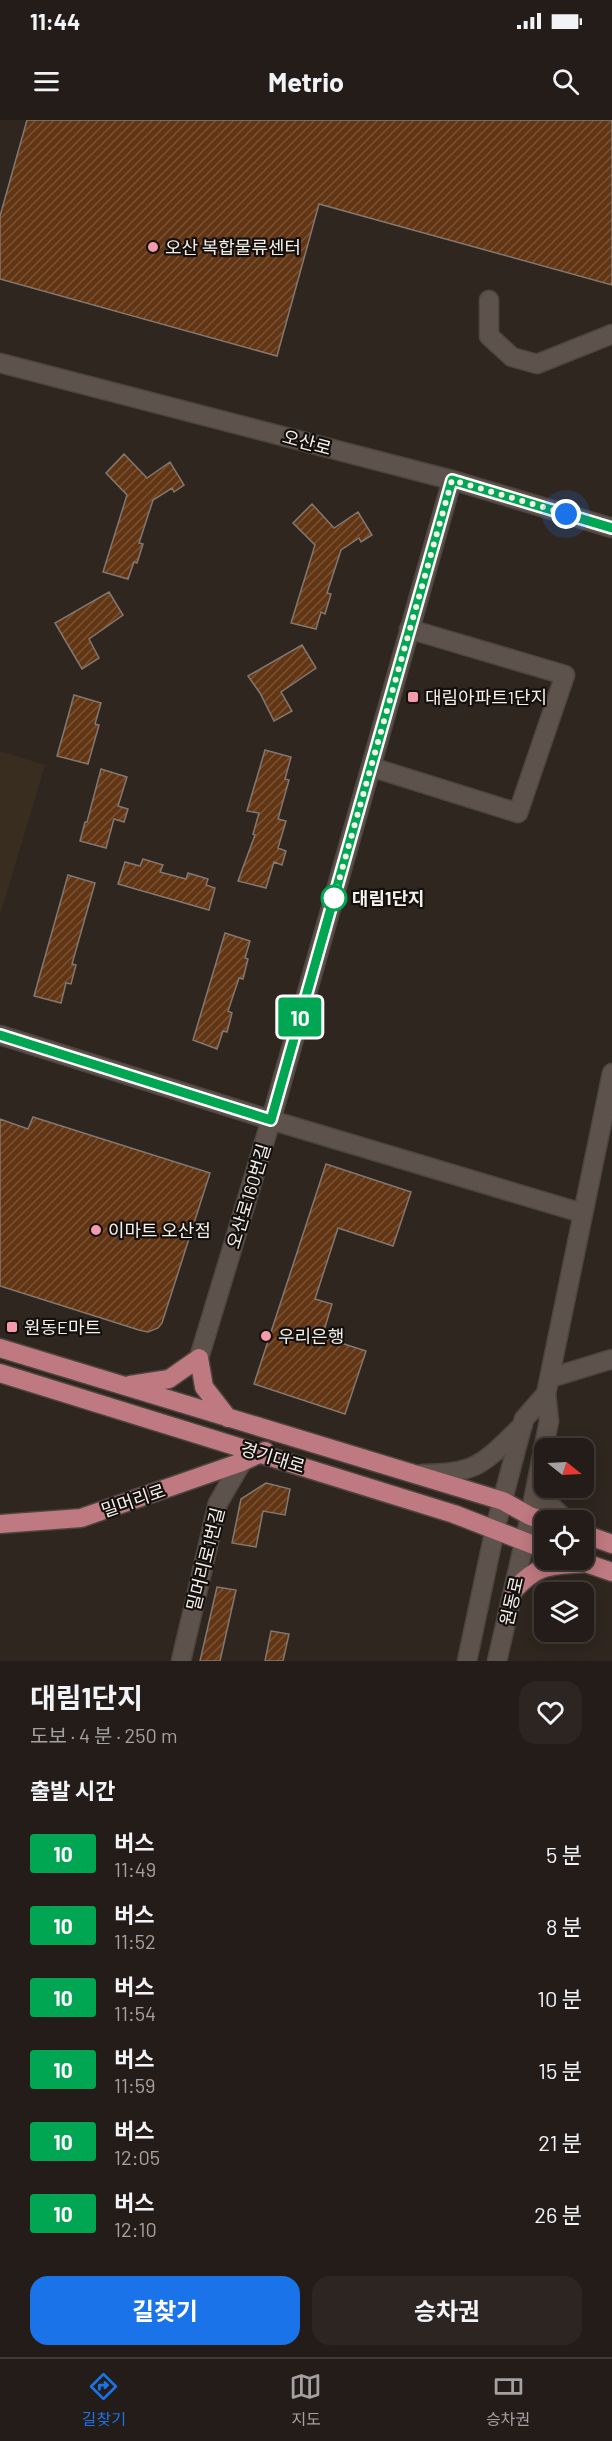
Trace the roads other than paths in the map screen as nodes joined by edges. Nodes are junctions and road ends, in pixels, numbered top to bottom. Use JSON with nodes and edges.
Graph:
{"nodes":[{"id":1,"x":489,"y":300,"type":"dead end"},
{"id":2,"x":612,"y":334,"type":"edge"},
{"id":3,"x":0,"y":363,"type":"edge"},
{"id":4,"x":452,"y":480,"type":"junction"},
{"id":5,"x":612,"y":528,"type":"edge"},
{"id":6,"x":409,"y":629,"type":"junction"},
{"id":7,"x":371,"y":767,"type":"junction"},
{"id":8,"x":0,"y":1035,"type":"edge"},
{"id":9,"x":612,"y":1073,"type":"edge"},
{"id":10,"x":271,"y":1120,"type":"junction"},
{"id":11,"x":582,"y":1213,"type":"junction"},
{"id":12,"x":0,"y":1348,"type":"edge"},
{"id":13,"x":199,"y":1358,"type":"junction"},
{"id":14,"x":612,"y":1359,"type":"edge"},
{"id":15,"x":0,"y":1373,"type":"edge"},
{"id":16,"x":123,"y":1386,"type":"junction"},
{"id":17,"x":548,"y":1386,"type":"junction"},
{"id":18,"x":228,"y":1418,"type":"junction"},
{"id":19,"x":523,"y":1425,"type":"junction"},
{"id":20,"x":288,"y":1436,"type":"junction"},
{"id":21,"x":546,"y":1438,"type":"edge"},
{"id":22,"x":261,"y":1453,"type":"junction"},
{"id":23,"x":242,"y":1462,"type":"junction"},
{"id":24,"x":415,"y":1474,"type":"junction"},
{"id":25,"x":547,"y":1498,"type":"edge"},
{"id":26,"x":503,"y":1501,"type":"junction"},
{"id":27,"x":555,"y":1510,"type":"edge"},
{"id":28,"x":454,"y":1514,"type":"junction"},
{"id":29,"x":534,"y":1516,"type":"edge"},
{"id":30,"x":0,"y":1524,"type":"edge"},
{"id":31,"x":534,"y":1525,"type":"edge"},
{"id":32,"x":495,"y":1529,"type":"junction"},
{"id":33,"x":594,"y":1538,"type":"edge"},
{"id":34,"x":525,"y":1542,"type":"junction"},
{"id":35,"x":612,"y":1544,"type":"edge"},
{"id":36,"x":534,"y":1545,"type":"edge"},
{"id":37,"x":488,"y":1560,"type":"junction"},
{"id":38,"x":594,"y":1566,"type":"edge"},
{"id":39,"x":536,"y":1570,"type":"edge"},
{"id":40,"x":612,"y":1572,"type":"edge"},
{"id":41,"x":513,"y":1590,"type":"junction"},
{"id":42,"x":181,"y":1661,"type":"edge"},
{"id":43,"x":466,"y":1661,"type":"edge"},
{"id":44,"x":497,"y":1661,"type":"edge"}],
"edges":[{"from":1,"to":2,"type":"street"},
{"from":3,"to":4,"type":"street","name":"오산로"},
{"from":4,"to":5,"type":"street","name":"오산로"},
{"from":4,"to":6,"type":"street","name":"오산로160번길"},
{"from":6,"to":7,"type":"street","name":"오산로160번길"},
{"from":6,"to":7,"type":"street"},
{"from":7,"to":10,"type":"street","name":"오산로160번길"},
{"from":8,"to":10,"type":"street"},
{"from":9,"to":11,"type":"street"},
{"from":10,"to":11,"type":"street"},
{"from":10,"to":13,"type":"street","name":"오산로160번길"},
{"from":11,"to":17,"type":"street"},
{"from":12,"to":16,"type":"main road","name":"경기대로"},
{"from":13,"to":16,"type":"main road"},
{"from":13,"to":18,"type":"main road"},
{"from":14,"to":17,"type":"street"},
{"from":15,"to":22,"type":"main road","name":"경기대로"},
{"from":16,"to":18,"type":"main road","name":"경기대로"},
{"from":17,"to":19,"type":"street"},
{"from":17,"to":21,"type":"street","name":"원동로"},
{"from":18,"to":20,"type":"main road","name":"경기대로"},
{"from":19,"to":24,"type":"street"},
{"from":19,"to":26,"type":"street"},
{"from":20,"to":22,"type":"main road","name":"밀머리로"},
{"from":20,"to":24,"type":"main road","name":"경기대로"},
{"from":22,"to":23,"type":"main road","name":"밀머리로"},
{"from":22,"to":28,"type":"main road","name":"경기대로"},
{"from":23,"to":30,"type":"main road","name":"밀머리로"},
{"from":23,"to":42,"type":"street","name":"밀머리로1번길"},
{"from":24,"to":26,"type":"main road","name":"경기대로"},
{"from":25,"to":27,"type":"street"},
{"from":26,"to":29,"type":"main road","name":"경기대로"},
{"from":26,"to":32,"type":"street"},
{"from":28,"to":32,"type":"main road","name":"경기대로"},
{"from":28,"to":37,"type":"street"},
{"from":31,"to":34,"type":"street","name":"원동로"},
{"from":32,"to":34,"type":"main road","name":"경기대로"},
{"from":32,"to":37,"type":"street"},
{"from":33,"to":35,"type":"main road"},
{"from":34,"to":36,"type":"main road","name":"경기대로"},
{"from":34,"to":41,"type":"street","name":"원동로"},
{"from":37,"to":43,"type":"street"},
{"from":38,"to":40,"type":"main road"},
{"from":39,"to":41,"type":"main road"},
{"from":41,"to":44,"type":"street","name":"원동로"}]}
